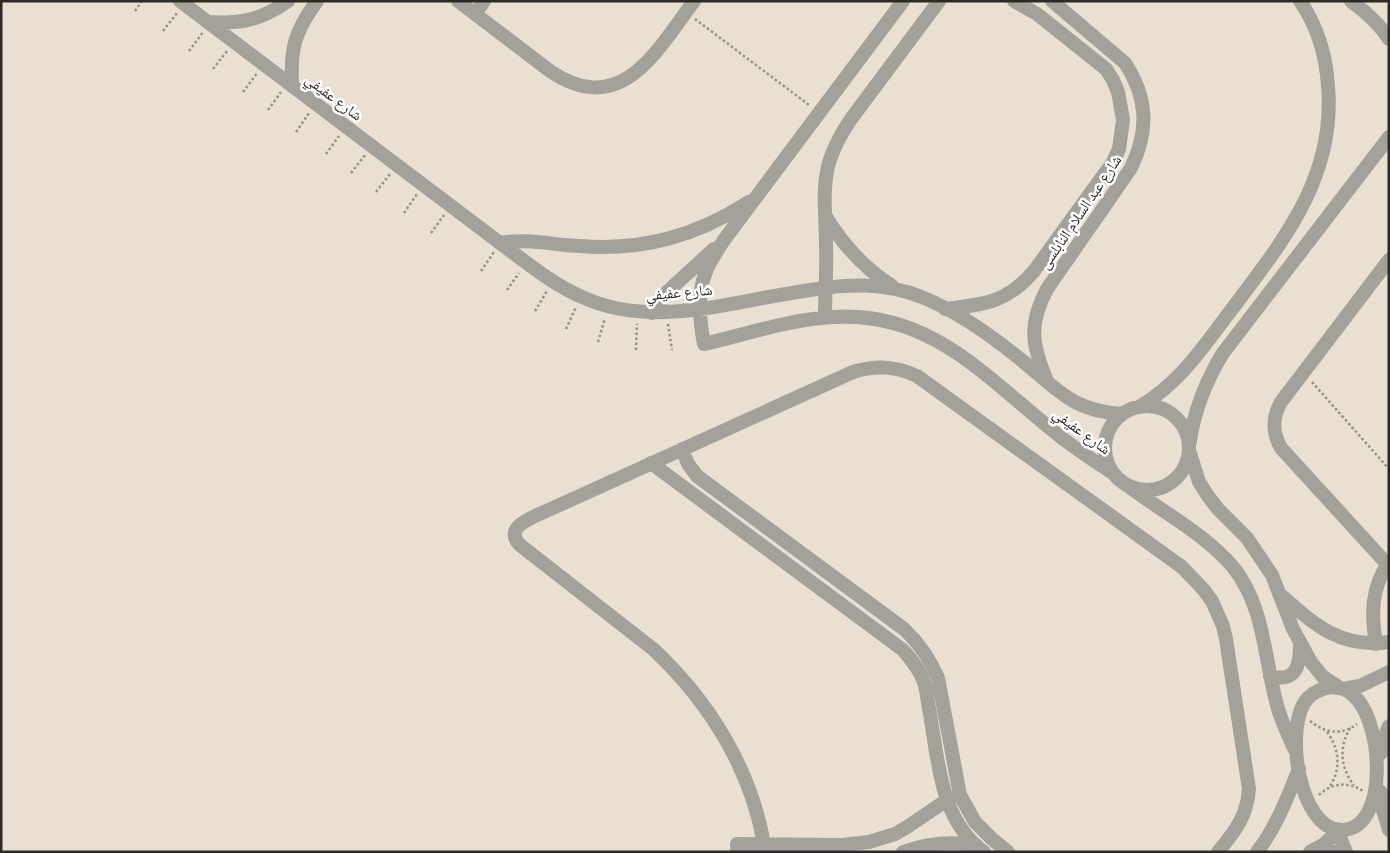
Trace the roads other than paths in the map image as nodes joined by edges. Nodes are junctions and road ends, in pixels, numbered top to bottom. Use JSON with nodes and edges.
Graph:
{"nodes":[{"id":1,"x":288,"y":1,"type":"edge"},
{"id":2,"x":317,"y":1,"type":"edge"},
{"id":3,"x":458,"y":1,"type":"edge"},
{"id":4,"x":484,"y":1,"type":"edge"},
{"id":5,"x":903,"y":1,"type":"edge"},
{"id":6,"x":949,"y":1,"type":"edge"},
{"id":7,"x":1014,"y":1,"type":"edge"},
{"id":8,"x":1052,"y":1,"type":"edge"},
{"id":9,"x":1300,"y":1,"type":"edge"},
{"id":10,"x":1351,"y":1,"type":"edge"},
{"id":11,"x":182,"y":3,"type":"edge"},
{"id":12,"x":937,"y":4,"type":"edge"},
{"id":13,"x":690,"y":7,"type":"edge"},
{"id":14,"x":475,"y":14,"type":"junction"},
{"id":15,"x":209,"y":23,"type":"junction"},
{"id":16,"x":1389,"y":39,"type":"edge"},
{"id":17,"x":290,"y":84,"type":"junction"},
{"id":18,"x":1389,"y":137,"type":"edge"},
{"id":19,"x":758,"y":196,"type":"junction"},
{"id":20,"x":825,"y":217,"type":"junction"},
{"id":21,"x":724,"y":240,"type":"junction"},
{"id":22,"x":500,"y":243,"type":"junction"},
{"id":23,"x":1389,"y":260,"type":"edge"},
{"id":24,"x":825,"y":287,"type":"junction"},
{"id":25,"x":896,"y":289,"type":"junction"},
{"id":26,"x":701,"y":308,"type":"junction"},
{"id":27,"x":946,"y":309,"type":"junction"},
{"id":28,"x":652,"y":313,"type":"junction"},
{"id":29,"x":825,"y":317,"type":"junction"},
{"id":30,"x":1048,"y":384,"type":"junction"},
{"id":31,"x":1139,"y":407,"type":"junction"},
{"id":32,"x":1122,"y":414,"type":"junction"},
{"id":33,"x":1189,"y":448,"type":"junction"},
{"id":34,"x":682,"y":449,"type":"junction"},
{"id":35,"x":651,"y":463,"type":"junction"},
{"id":36,"x":688,"y":464,"type":"junction"},
{"id":37,"x":1113,"y":473,"type":"junction"},
{"id":38,"x":673,"y":479,"type":"junction"},
{"id":39,"x":1127,"y":485,"type":"junction"},
{"id":40,"x":1388,"y":563,"type":"edge"},
{"id":41,"x":1281,"y":595,"type":"junction"},
{"id":42,"x":904,"y":629,"type":"junction"},
{"id":43,"x":894,"y":641,"type":"junction"},
{"id":44,"x":1382,"y":643,"type":"edge"},
{"id":45,"x":1300,"y":645,"type":"junction"},
{"id":46,"x":1389,"y":672,"type":"edge"},
{"id":47,"x":1270,"y":676,"type":"junction"},
{"id":48,"x":1342,"y":689,"type":"junction"},
{"id":49,"x":1389,"y":726,"type":"edge"},
{"id":50,"x":950,"y":740,"type":"junction"},
{"id":51,"x":935,"y":742,"type":"junction"},
{"id":52,"x":1297,"y":754,"type":"junction"},
{"id":53,"x":1380,"y":759,"type":"junction"},
{"id":54,"x":1299,"y":769,"type":"junction"},
{"id":55,"x":1380,"y":777,"type":"junction"},
{"id":56,"x":947,"y":800,"type":"junction"},
{"id":57,"x":916,"y":822,"type":"junction"},
{"id":58,"x":1340,"y":830,"type":"junction"},
{"id":59,"x":1389,"y":830,"type":"edge"},
{"id":60,"x":924,"y":845,"type":"junction"},
{"id":61,"x":737,"y":848,"type":"edge"},
{"id":62,"x":764,"y":848,"type":"edge"},
{"id":63,"x":980,"y":848,"type":"edge"},
{"id":64,"x":1311,"y":851,"type":"edge"},
{"id":65,"x":903,"y":852,"type":"edge"},
{"id":66,"x":1008,"y":852,"type":"edge"},
{"id":67,"x":1218,"y":852,"type":"edge"},
{"id":68,"x":1258,"y":852,"type":"edge"},
{"id":69,"x":1336,"y":852,"type":"edge"},
{"id":70,"x":1346,"y":852,"type":"edge"}],
"edges":[{"from":1,"to":15,"type":"street"},
{"from":2,"to":17,"type":"street"},
{"from":3,"to":14,"type":"street"},
{"from":4,"to":14,"type":"street"},
{"from":5,"to":19,"type":"street"},
{"from":6,"to":12,"type":"street"},
{"from":7,"to":27,"type":"street","name":"شارع عبد السلام النابلسى"},
{"from":8,"to":30,"type":"street","name":"شارع عبد السلام النابلسى"},
{"from":9,"to":31,"type":"street"},
{"from":10,"to":16,"type":"street"},
{"from":11,"to":15,"type":"street","name":"شارع عفيفي"},
{"from":12,"to":20,"type":"street"},
{"from":13,"to":14,"type":"street"},
{"from":15,"to":17,"type":"street","name":"شارع عفيفي"},
{"from":17,"to":22,"type":"street","name":"شارع عفيفي"},
{"from":18,"to":33,"type":"street"},
{"from":19,"to":21,"type":"street"},
{"from":19,"to":22,"type":"street"},
{"from":20,"to":24,"type":"street"},
{"from":20,"to":25,"type":"street"},
{"from":21,"to":26,"type":"street"},
{"from":21,"to":28,"type":"street"},
{"from":22,"to":28,"type":"street","name":"شارع عفيفي"},
{"from":23,"to":40,"type":"street"},
{"from":24,"to":25,"type":"street","name":"شارع عفيفي"},
{"from":24,"to":26,"type":"street","name":"شارع عفيفي"},
{"from":24,"to":29,"type":"street"},
{"from":25,"to":27,"type":"street","name":"شارع عفيفي"},
{"from":26,"to":28,"type":"street","name":"شارع عفيفي"},
{"from":26,"to":29,"type":"street","name":"شارع عفيفي"},
{"from":27,"to":30,"type":"street","name":"شارع عفيفي"},
{"from":29,"to":37,"type":"street","name":"شارع عفيفي"},
{"from":30,"to":32,"type":"street","name":"شارع عفيفي"},
{"from":31,"to":32,"type":"street"},
{"from":31,"to":33,"type":"street"},
{"from":32,"to":37,"type":"street"},
{"from":33,"to":39,"type":"street"},
{"from":33,"to":41,"type":"street"},
{"from":34,"to":35,"type":"street"},
{"from":34,"to":36,"type":"street"},
{"from":34,"to":67,"type":"street"},
{"from":35,"to":38,"type":"street"},
{"from":35,"to":62,"type":"street"},
{"from":36,"to":38,"type":"street"},
{"from":36,"to":42,"type":"street"},
{"from":37,"to":39,"type":"street"},
{"from":38,"to":43,"type":"street"},
{"from":39,"to":47,"type":"street"},
{"from":40,"to":44,"type":"street"},
{"from":41,"to":44,"type":"street"},
{"from":41,"to":45,"type":"street"},
{"from":42,"to":43,"type":"street"},
{"from":42,"to":50,"type":"street"},
{"from":43,"to":51,"type":"street"},
{"from":45,"to":47,"type":"street"},
{"from":45,"to":48,"type":"street"},
{"from":46,"to":48,"type":"street"},
{"from":47,"to":52,"type":"street"},
{"from":48,"to":52,"type":"street"},
{"from":48,"to":53,"type":"street"},
{"from":49,"to":53,"type":"street"},
{"from":50,"to":51,"type":"street"},
{"from":50,"to":66,"type":"street"},
{"from":51,"to":56,"type":"street"},
{"from":52,"to":54,"type":"street"},
{"from":53,"to":55,"type":"street"},
{"from":54,"to":58,"type":"street"},
{"from":54,"to":68,"type":"street"},
{"from":55,"to":58,"type":"street"},
{"from":55,"to":59,"type":"street"},
{"from":56,"to":57,"type":"street"},
{"from":56,"to":63,"type":"street"},
{"from":57,"to":60,"type":"street"},
{"from":57,"to":62,"type":"street"},
{"from":58,"to":64,"type":"street"},
{"from":58,"to":70,"type":"street"},
{"from":60,"to":63,"type":"street"},
{"from":60,"to":65,"type":"street"},
{"from":61,"to":62,"type":"street"},
{"from":64,"to":69,"type":"street"}]}
